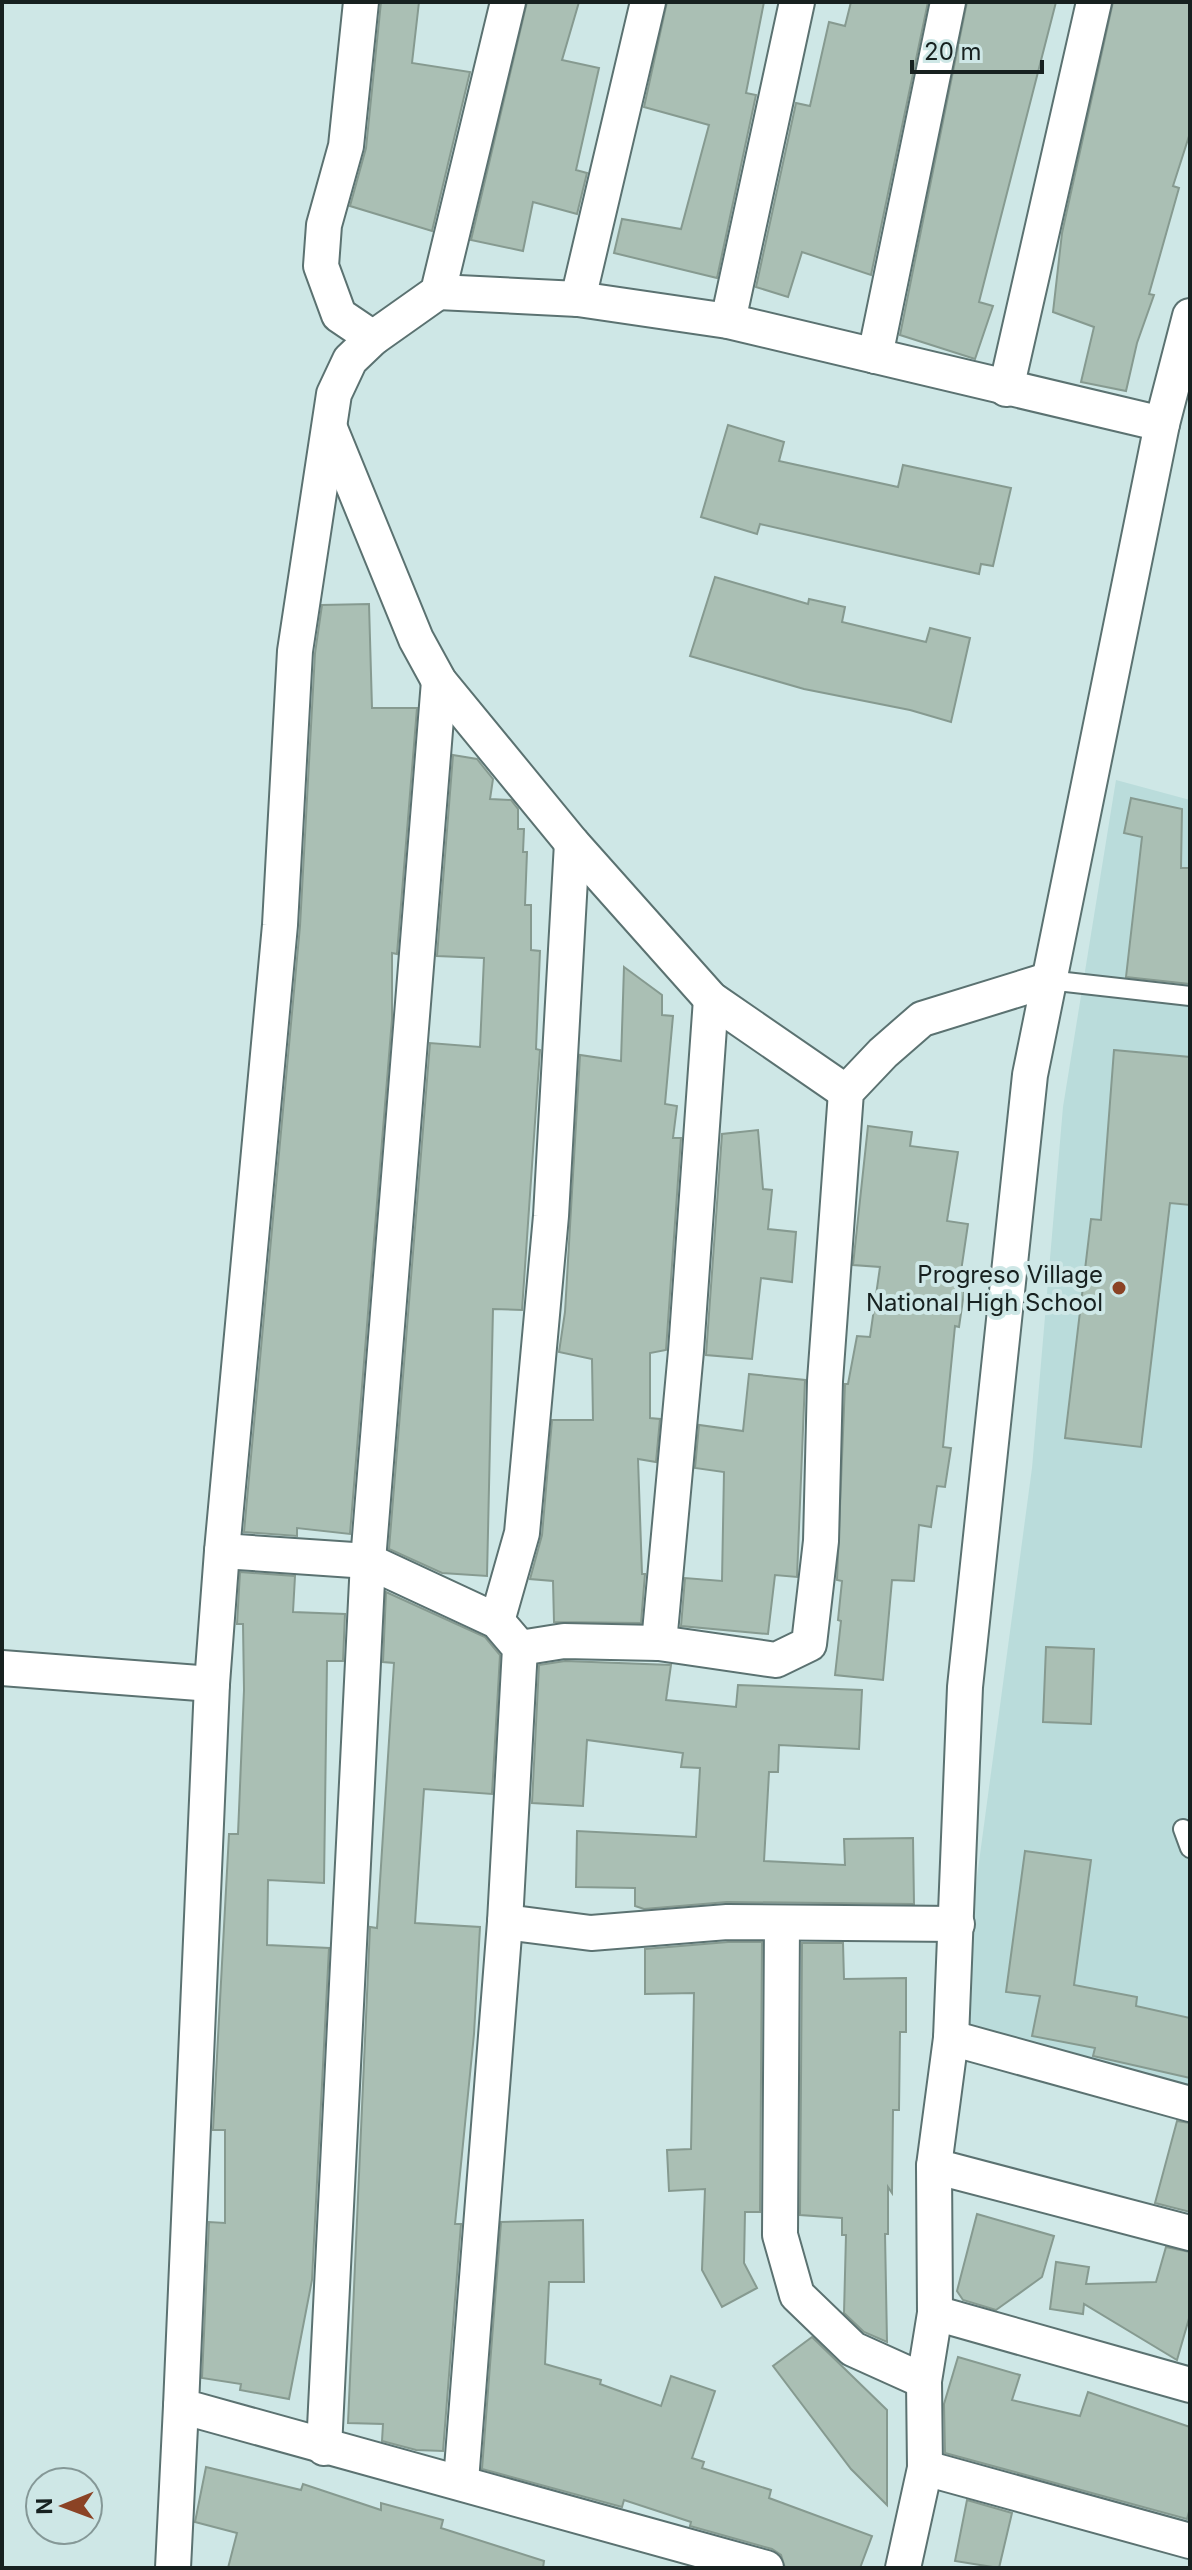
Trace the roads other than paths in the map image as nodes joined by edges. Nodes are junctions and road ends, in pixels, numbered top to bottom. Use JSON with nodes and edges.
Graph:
{"nodes":[{"id":1,"x":361,"y":2,"type":"edge"},
{"id":2,"x":508,"y":2,"type":"edge"},
{"id":3,"x":648,"y":2,"type":"edge"},
{"id":4,"x":797,"y":2,"type":"edge"},
{"id":5,"x":948,"y":2,"type":"edge"},
{"id":6,"x":1094,"y":2,"type":"edge"},
{"id":7,"x":438,"y":292,"type":"junction"},
{"id":8,"x":578,"y":299,"type":"junction"},
{"id":9,"x":1190,"y":316,"type":"edge"},
{"id":10,"x":728,"y":321,"type":"junction"},
{"id":11,"x":373,"y":338,"type":"junction"},
{"id":12,"x":875,"y":356,"type":"junction"},
{"id":13,"x":1006,"y":389,"type":"junction"},
{"id":14,"x":1162,"y":424,"type":"junction"},
{"id":15,"x":331,"y":431,"type":"junction"},
{"id":16,"x":439,"y":681,"type":"junction"},
{"id":17,"x":572,"y":843,"type":"junction"},
{"id":18,"x":1048,"y":980,"type":"junction"},
{"id":19,"x":1190,"y":996,"type":"edge"},
{"id":20,"x":711,"y":999,"type":"junction"},
{"id":21,"x":846,"y":1092,"type":"junction"},
{"id":22,"x":222,"y":1551,"type":"junction"},
{"id":23,"x":368,"y":1561,"type":"junction"},
{"id":24,"x":497,"y":1621,"type":"junction"},
{"id":25,"x":659,"y":1643,"type":"junction"},
{"id":26,"x":520,"y":1648,"type":"junction"},
{"id":27,"x":2,"y":1668,"type":"edge"},
{"id":28,"x":212,"y":1684,"type":"junction"},
{"id":29,"x":1183,"y":1829,"type":"dead end"},
{"id":30,"x":1190,"y":1848,"type":"edge"},
{"id":31,"x":505,"y":1922,"type":"junction"},
{"id":32,"x":782,"y":1923,"type":"junction"},
{"id":33,"x":957,"y":1924,"type":"junction"},
{"id":34,"x":951,"y":2038,"type":"junction"},
{"id":35,"x":1190,"y":2104,"type":"edge"},
{"id":36,"x":934,"y":2166,"type":"junction"},
{"id":37,"x":1190,"y":2233,"type":"edge"},
{"id":38,"x":935,"y":2313,"type":"junction"},
{"id":39,"x":924,"y":2381,"type":"junction"},
{"id":40,"x":1190,"y":2385,"type":"edge"},
{"id":41,"x":181,"y":2406,"type":"junction"},
{"id":42,"x":324,"y":2448,"type":"junction"},
{"id":43,"x":925,"y":2468,"type":"junction"},
{"id":44,"x":461,"y":2481,"type":"junction"},
{"id":45,"x":1190,"y":2541,"type":"edge"},
{"id":46,"x":174,"y":2568,"type":"edge"},
{"id":47,"x":766,"y":2568,"type":"edge"},
{"id":48,"x":903,"y":2568,"type":"edge"}],
"edges":[{"from":1,"to":11,"type":"street"},
{"from":2,"to":7,"type":"street"},
{"from":3,"to":8,"type":"street"},
{"from":4,"to":10,"type":"street"},
{"from":5,"to":12,"type":"street"},
{"from":6,"to":13,"type":"street"},
{"from":7,"to":8,"type":"street"},
{"from":7,"to":11,"type":"street"},
{"from":8,"to":10,"type":"street"},
{"from":9,"to":14,"type":"street"},
{"from":10,"to":12,"type":"street"},
{"from":11,"to":15,"type":"street"},
{"from":12,"to":13,"type":"street"},
{"from":13,"to":14,"type":"street"},
{"from":14,"to":18,"type":"street"},
{"from":15,"to":16,"type":"street"},
{"from":15,"to":22,"type":"street"},
{"from":16,"to":17,"type":"street"},
{"from":16,"to":23,"type":"street"},
{"from":17,"to":20,"type":"street"},
{"from":17,"to":24,"type":"street"},
{"from":18,"to":19,"type":"lane"},
{"from":18,"to":21,"type":"street"},
{"from":18,"to":33,"type":"street"},
{"from":20,"to":21,"type":"street"},
{"from":20,"to":25,"type":"street"},
{"from":21,"to":25,"type":"street"},
{"from":22,"to":23,"type":"street"},
{"from":22,"to":28,"type":"street"},
{"from":23,"to":24,"type":"street"},
{"from":23,"to":42,"type":"street"},
{"from":24,"to":26,"type":"street"},
{"from":25,"to":26,"type":"street"},
{"from":26,"to":31,"type":"street"},
{"from":27,"to":28,"type":"street"},
{"from":28,"to":41,"type":"street"},
{"from":29,"to":30,"type":"lane"},
{"from":31,"to":32,"type":"street"},
{"from":31,"to":44,"type":"street"},
{"from":32,"to":33,"type":"street"},
{"from":32,"to":39,"type":"street"},
{"from":33,"to":34,"type":"street"},
{"from":34,"to":35,"type":"street"},
{"from":34,"to":36,"type":"street"},
{"from":36,"to":37,"type":"street"},
{"from":36,"to":38,"type":"street"},
{"from":38,"to":39,"type":"street"},
{"from":38,"to":40,"type":"street"},
{"from":39,"to":43,"type":"street"},
{"from":41,"to":42,"type":"street"},
{"from":41,"to":46,"type":"street"},
{"from":42,"to":44,"type":"street"},
{"from":43,"to":45,"type":"street"},
{"from":43,"to":48,"type":"street"},
{"from":44,"to":47,"type":"street"}]}
